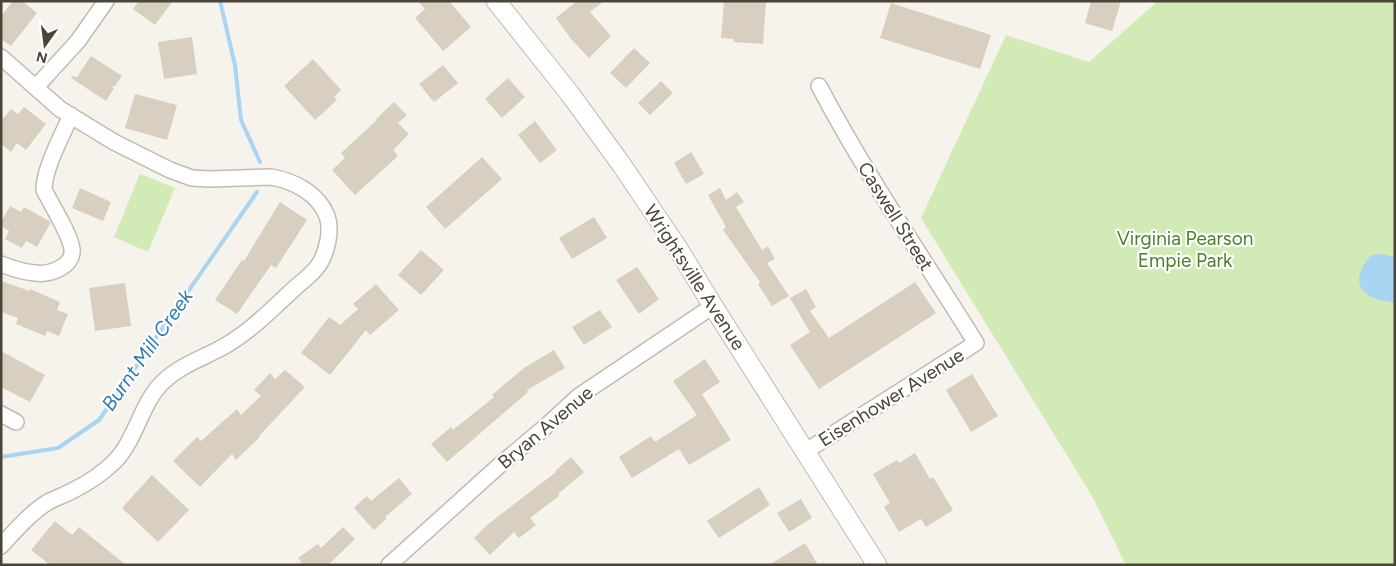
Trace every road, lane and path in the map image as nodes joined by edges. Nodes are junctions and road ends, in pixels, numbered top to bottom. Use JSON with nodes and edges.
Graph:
{"nodes":[{"id":1,"x":106,"y":1,"type":"edge"},
{"id":2,"x":496,"y":1,"type":"edge"},
{"id":3,"x":1,"y":57,"type":"edge"},
{"id":4,"x":819,"y":86,"type":"dead end"},
{"id":5,"x":36,"y":88,"type":"junction"},
{"id":6,"x":71,"y":115,"type":"junction"},
{"id":7,"x":1,"y":264,"type":"edge"},
{"id":8,"x":713,"y":306,"type":"junction"},
{"id":9,"x":976,"y":343,"type":"joint"},
{"id":10,"x":1,"y":414,"type":"edge"},
{"id":11,"x":16,"y":422,"type":"dead end"},
{"id":12,"x":806,"y":451,"type":"junction"},
{"id":13,"x":1,"y":546,"type":"edge"},
{"id":14,"x":390,"y":565,"type":"edge"},
{"id":15,"x":877,"y":565,"type":"edge"}],
"edges":[{"from":1,"to":5,"type":"street"},
{"from":2,"to":8,"type":"street","name":"Wrightsville Avenue"},
{"from":3,"to":5,"type":"street"},
{"from":4,"to":9,"type":"street","name":"Caswell Street"},
{"from":5,"to":6,"type":"street"},
{"from":6,"to":7,"type":"street"},
{"from":6,"to":13,"type":"street"},
{"from":8,"to":12,"type":"street","name":"Wrightsville Avenue"},
{"from":8,"to":14,"type":"street","name":"Bryan Avenue"},
{"from":9,"to":12,"type":"street","name":"Eisenhower Avenue"},
{"from":10,"to":11,"type":"street"},
{"from":12,"to":15,"type":"street","name":"Wrightsville Avenue"}]}
